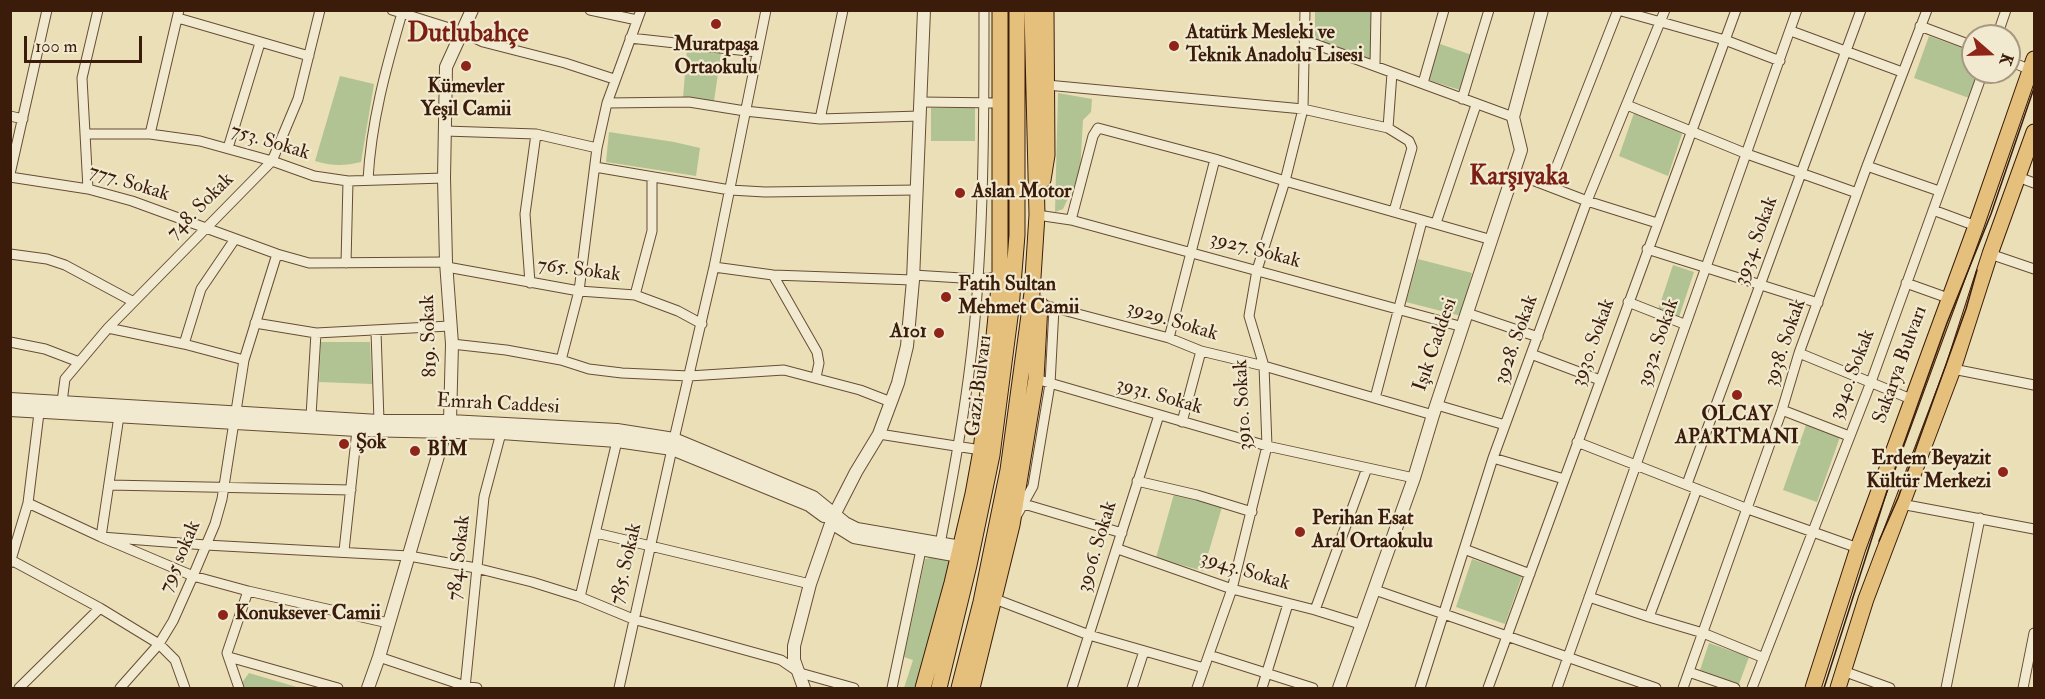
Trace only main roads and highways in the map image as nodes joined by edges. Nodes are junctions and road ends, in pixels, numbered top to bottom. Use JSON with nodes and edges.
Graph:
{"nodes":[{"id":1,"x":1000,"y":10,"type":"edge"},
{"id":2,"x":1017,"y":10,"type":"edge"},
{"id":3,"x":1032,"y":10,"type":"edge"},
{"id":4,"x":1046,"y":10,"type":"edge"},
{"id":5,"x":2033,"y":64,"type":"edge"},
{"id":6,"x":1000,"y":103,"type":"junction"},
{"id":7,"x":2034,"y":132,"type":"edge"},
{"id":8,"x":1037,"y":215,"type":"junction"},
{"id":9,"x":1017,"y":234,"type":"junction"},
{"id":10,"x":1035,"y":256,"type":"junction"},
{"id":11,"x":923,"y":688,"type":"edge"},
{"id":12,"x":939,"y":688,"type":"edge"},
{"id":13,"x":959,"y":688,"type":"edge"},
{"id":14,"x":972,"y":688,"type":"edge"},
{"id":15,"x":1813,"y":688,"type":"edge"},
{"id":16,"x":1838,"y":688,"type":"edge"}],
"edges":[{"from":1,"to":6,"type":"main road"},
{"from":2,"to":9,"type":"main road","name":"Gazi Bulvarı"},
{"from":3,"to":8,"type":"main road","name":"Gazi Bulvarı"},
{"from":4,"to":8,"type":"main road"},
{"from":5,"to":15,"type":"main road","name":"Sakarya Bulvarı"},
{"from":6,"to":9,"type":"main road"},
{"from":6,"to":11,"type":"main road"},
{"from":7,"to":16,"type":"main road"},
{"from":8,"to":10,"type":"main road","name":"Gazi Bulvarı"},
{"from":9,"to":12,"type":"main road","name":"Gazi Bulvarı"},
{"from":10,"to":13,"type":"main road","name":"Gazi Bulvarı"},
{"from":10,"to":14,"type":"main road"}]}
